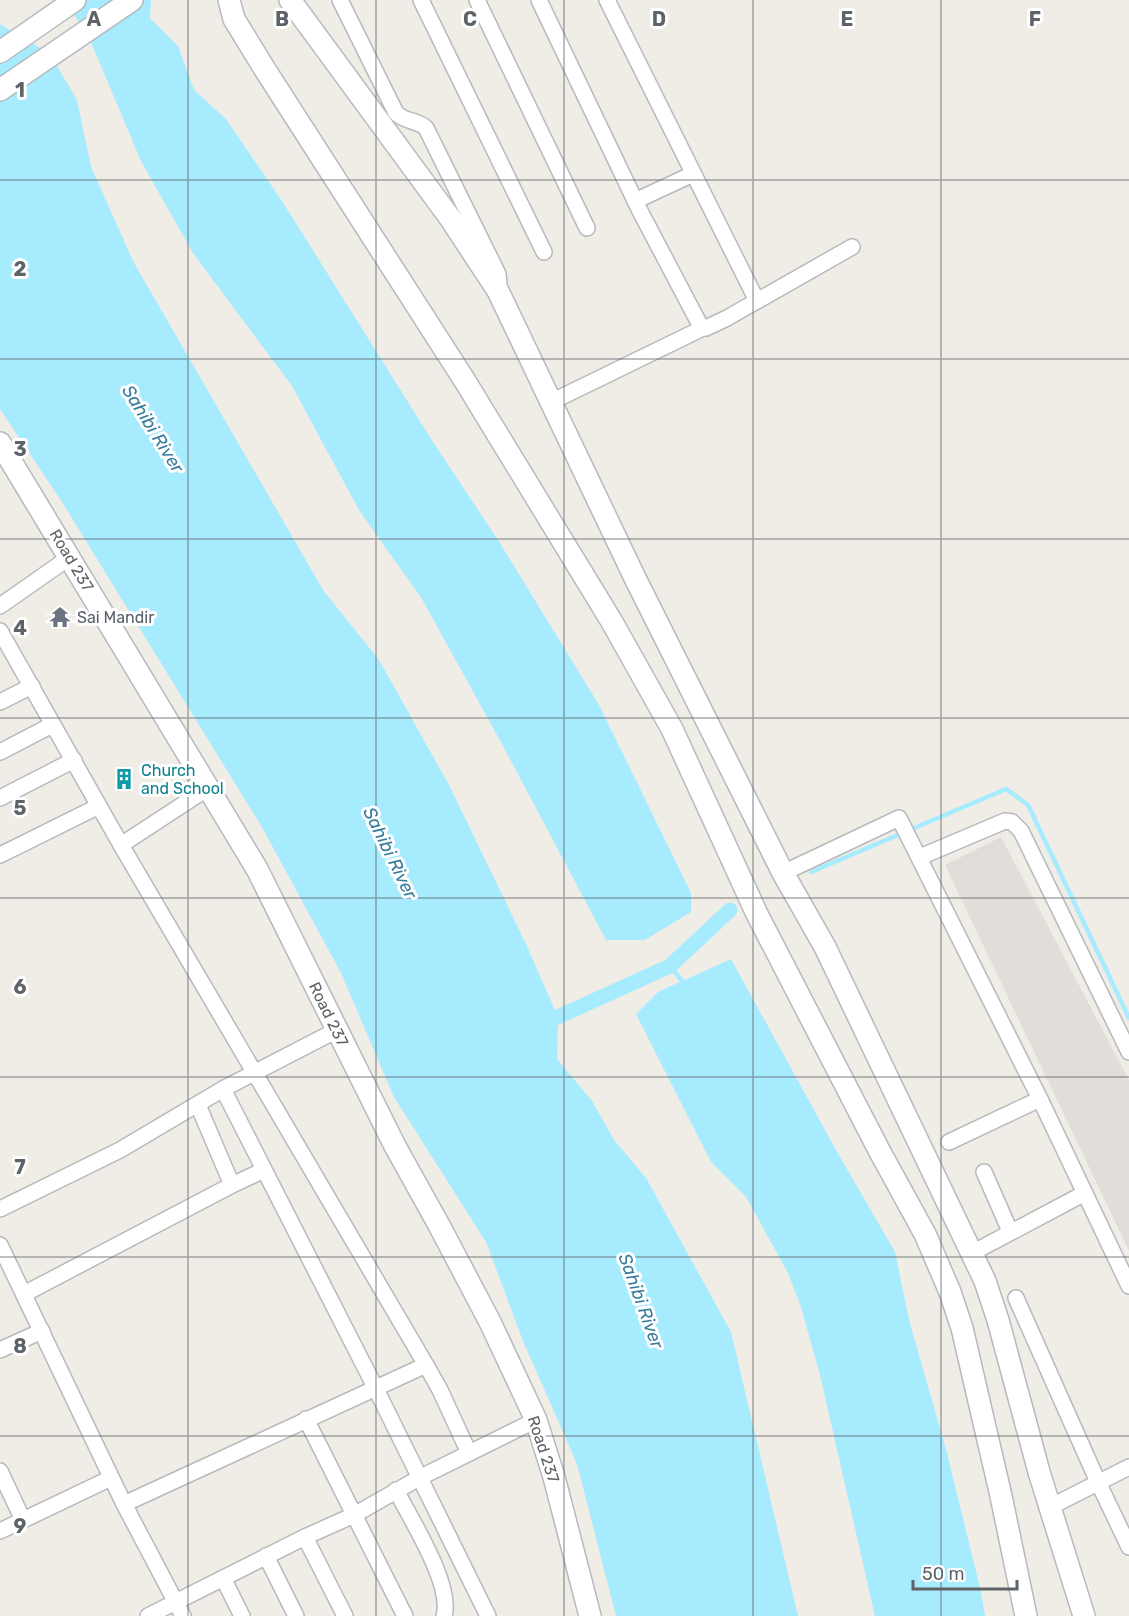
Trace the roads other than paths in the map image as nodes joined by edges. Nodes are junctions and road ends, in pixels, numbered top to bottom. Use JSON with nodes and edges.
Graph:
{"nodes":[{"id":1,"x":75,"y":0,"type":"edge"},
{"id":2,"x":132,"y":0,"type":"edge"},
{"id":3,"x":229,"y":0,"type":"edge"},
{"id":4,"x":290,"y":0,"type":"edge"},
{"id":5,"x":340,"y":0,"type":"edge"},
{"id":6,"x":421,"y":0,"type":"edge"},
{"id":7,"x":477,"y":0,"type":"edge"},
{"id":8,"x":539,"y":0,"type":"edge"},
{"id":9,"x":607,"y":0,"type":"edge"},
{"id":10,"x":0,"y":52,"type":"edge"},
{"id":11,"x":0,"y":90,"type":"edge"},
{"id":12,"x":693,"y":174,"type":"junction"},
{"id":13,"x":635,"y":201,"type":"junction"},
{"id":14,"x":587,"y":228,"type":"dead end"},
{"id":15,"x":852,"y":247,"type":"dead end"},
{"id":16,"x":544,"y":252,"type":"dead end"},
{"id":17,"x":498,"y":291,"type":"junction"},
{"id":18,"x":757,"y":301,"type":"junction"},
{"id":19,"x":703,"y":327,"type":"junction"},
{"id":20,"x":551,"y":402,"type":"junction"},
{"id":21,"x":0,"y":443,"type":"edge"},
{"id":22,"x":70,"y":557,"type":"junction"},
{"id":23,"x":0,"y":606,"type":"edge"},
{"id":24,"x":0,"y":631,"type":"edge"},
{"id":25,"x":6,"y":652,"type":"edge"},
{"id":26,"x":32,"y":686,"type":"junction"},
{"id":27,"x":0,"y":702,"type":"edge"},
{"id":28,"x":52,"y":725,"type":"junction"},
{"id":29,"x":0,"y":752,"type":"edge"},
{"id":30,"x":74,"y":760,"type":"junction"},
{"id":31,"x":208,"y":788,"type":"junction"},
{"id":32,"x":0,"y":798,"type":"edge"},
{"id":33,"x":99,"y":806,"type":"junction"},
{"id":34,"x":121,"y":845,"type":"junction"},
{"id":35,"x":917,"y":852,"type":"junction"},
{"id":36,"x":0,"y":855,"type":"edge"},
{"id":37,"x":783,"y":873,"type":"junction"},
{"id":38,"x":337,"y":1030,"type":"junction"},
{"id":39,"x":1129,"y":1052,"type":"edge"},
{"id":40,"x":254,"y":1073,"type":"junction"},
{"id":41,"x":223,"y":1089,"type":"junction"},
{"id":42,"x":1040,"y":1099,"type":"junction"},
{"id":43,"x":198,"y":1105,"type":"junction"},
{"id":44,"x":949,"y":1142,"type":"dead end"},
{"id":45,"x":264,"y":1170,"type":"junction"},
{"id":46,"x":984,"y":1172,"type":"dead end"},
{"id":47,"x":232,"y":1185,"type":"junction"},
{"id":48,"x":1085,"y":1193,"type":"junction"},
{"id":49,"x":0,"y":1209,"type":"edge"},
{"id":50,"x":1010,"y":1231,"type":"junction"},
{"id":51,"x":0,"y":1245,"type":"edge"},
{"id":52,"x":972,"y":1253,"type":"junction"},
{"id":53,"x":1129,"y":1286,"type":"edge"},
{"id":54,"x":24,"y":1294,"type":"junction"},
{"id":55,"x":1016,"y":1298,"type":"dead end"},
{"id":56,"x":42,"y":1331,"type":"junction"},
{"id":57,"x":0,"y":1350,"type":"edge"},
{"id":58,"x":426,"y":1365,"type":"junction"},
{"id":59,"x":376,"y":1389,"type":"junction"},
{"id":60,"x":306,"y":1419,"type":"junction"},
{"id":61,"x":536,"y":1420,"type":"junction"},
{"id":62,"x":469,"y":1453,"type":"junction"},
{"id":63,"x":1129,"y":1467,"type":"edge"},
{"id":64,"x":0,"y":1471,"type":"edge"},
{"id":65,"x":111,"y":1478,"type":"junction"},
{"id":66,"x":419,"y":1478,"type":"junction"},
{"id":67,"x":1098,"y":1482,"type":"junction"},
{"id":68,"x":396,"y":1490,"type":"junction"},
{"id":69,"x":124,"y":1504,"type":"junction"},
{"id":70,"x":1050,"y":1507,"type":"junction"},
{"id":71,"x":354,"y":1515,"type":"junction"},
{"id":72,"x":23,"y":1520,"type":"junction"},
{"id":73,"x":0,"y":1531,"type":"edge"},
{"id":74,"x":305,"y":1537,"type":"junction"},
{"id":75,"x":1129,"y":1547,"type":"edge"},
{"id":76,"x":266,"y":1557,"type":"junction"},
{"id":77,"x":223,"y":1578,"type":"junction"},
{"id":78,"x":179,"y":1609,"type":"edge"},
{"id":79,"x":148,"y":1616,"type":"edge"},
{"id":80,"x":242,"y":1616,"type":"edge"},
{"id":81,"x":296,"y":1616,"type":"edge"},
{"id":82,"x":345,"y":1616,"type":"edge"},
{"id":83,"x":405,"y":1616,"type":"edge"},
{"id":84,"x":444,"y":1616,"type":"edge"},
{"id":85,"x":488,"y":1616,"type":"edge"},
{"id":86,"x":590,"y":1616,"type":"edge"},
{"id":87,"x":1026,"y":1616,"type":"edge"},
{"id":88,"x":1084,"y":1616,"type":"edge"}],
"edges":[{"from":1,"to":10,"type":"street"},
{"from":2,"to":11,"type":"street"},
{"from":3,"to":87,"type":"street"},
{"from":4,"to":17,"type":"street"},
{"from":5,"to":17,"type":"street"},
{"from":6,"to":16,"type":"street"},
{"from":7,"to":14,"type":"street"},
{"from":8,"to":13,"type":"street"},
{"from":9,"to":12,"type":"street"},
{"from":12,"to":13,"type":"street"},
{"from":12,"to":18,"type":"street"},
{"from":13,"to":19,"type":"street"},
{"from":15,"to":18,"type":"street"},
{"from":17,"to":20,"type":"street"},
{"from":18,"to":19,"type":"street"},
{"from":19,"to":20,"type":"street"},
{"from":20,"to":37,"type":"street"},
{"from":21,"to":22,"type":"street","name":"Road 237"},
{"from":22,"to":23,"type":"street"},
{"from":22,"to":31,"type":"street","name":"Road 237"},
{"from":24,"to":25,"type":"street"},
{"from":25,"to":26,"type":"street"},
{"from":26,"to":27,"type":"street"},
{"from":26,"to":28,"type":"street"},
{"from":28,"to":29,"type":"street"},
{"from":28,"to":30,"type":"street"},
{"from":30,"to":32,"type":"street"},
{"from":30,"to":33,"type":"street"},
{"from":31,"to":34,"type":"street"},
{"from":31,"to":38,"type":"street","name":"Road 237"},
{"from":33,"to":34,"type":"street"},
{"from":33,"to":36,"type":"street"},
{"from":34,"to":40,"type":"street"},
{"from":35,"to":37,"type":"street"},
{"from":35,"to":39,"type":"street"},
{"from":35,"to":42,"type":"street"},
{"from":37,"to":52,"type":"street"},
{"from":38,"to":40,"type":"street"},
{"from":38,"to":61,"type":"street","name":"Road 237"},
{"from":40,"to":41,"type":"street"},
{"from":40,"to":58,"type":"street"},
{"from":41,"to":43,"type":"street"},
{"from":41,"to":45,"type":"street"},
{"from":42,"to":44,"type":"street"},
{"from":42,"to":48,"type":"street"},
{"from":43,"to":47,"type":"street"},
{"from":43,"to":49,"type":"street"},
{"from":45,"to":47,"type":"street"},
{"from":45,"to":59,"type":"street"},
{"from":46,"to":50,"type":"street"},
{"from":47,"to":54,"type":"street"},
{"from":48,"to":50,"type":"street"},
{"from":48,"to":53,"type":"street"},
{"from":50,"to":52,"type":"street"},
{"from":51,"to":54,"type":"street"},
{"from":52,"to":70,"type":"street"},
{"from":54,"to":56,"type":"street"},
{"from":55,"to":67,"type":"street"},
{"from":56,"to":57,"type":"street"},
{"from":56,"to":65,"type":"street"},
{"from":58,"to":59,"type":"street"},
{"from":58,"to":62,"type":"street"},
{"from":59,"to":60,"type":"street"},
{"from":59,"to":66,"type":"street"},
{"from":60,"to":69,"type":"street"},
{"from":60,"to":71,"type":"street"},
{"from":61,"to":62,"type":"street"},
{"from":61,"to":86,"type":"street","name":"Road 237"},
{"from":62,"to":66,"type":"street"},
{"from":63,"to":67,"type":"street"},
{"from":64,"to":72,"type":"street"},
{"from":65,"to":69,"type":"street"},
{"from":65,"to":72,"type":"street"},
{"from":66,"to":68,"type":"street"},
{"from":66,"to":85,"type":"street"},
{"from":67,"to":70,"type":"street"},
{"from":67,"to":75,"type":"street"},
{"from":68,"to":71,"type":"street"},
{"from":68,"to":84,"type":"street"},
{"from":69,"to":78,"type":"street"},
{"from":70,"to":88,"type":"street"},
{"from":71,"to":74,"type":"street"},
{"from":71,"to":83,"type":"street"},
{"from":72,"to":73,"type":"street"},
{"from":74,"to":76,"type":"street"},
{"from":74,"to":82,"type":"street"},
{"from":76,"to":77,"type":"street"},
{"from":76,"to":81,"type":"street"},
{"from":77,"to":78,"type":"street"},
{"from":77,"to":80,"type":"street"},
{"from":78,"to":79,"type":"street"}]}
